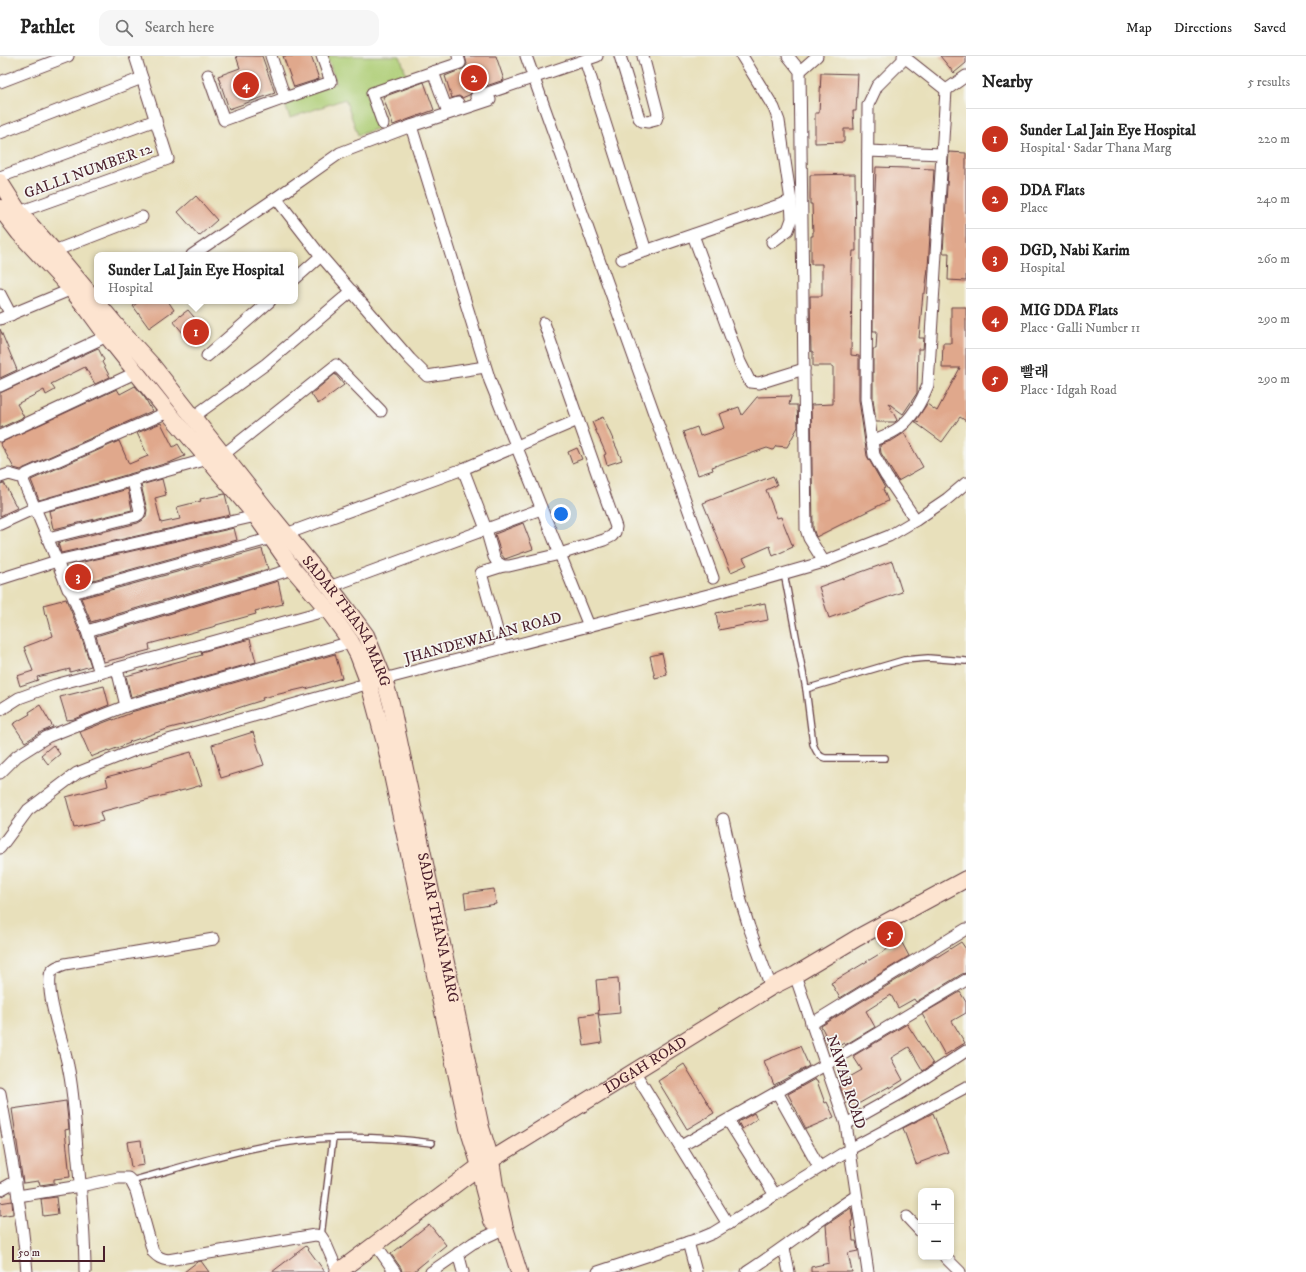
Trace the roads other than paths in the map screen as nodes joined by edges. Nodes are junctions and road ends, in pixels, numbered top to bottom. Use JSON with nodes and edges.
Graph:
{"nodes":[{"id":1,"x":68,"y":56,"type":"edge"},
{"id":2,"x":135,"y":56,"type":"edge"},
{"id":3,"x":271,"y":56,"type":"edge"},
{"id":4,"x":322,"y":56,"type":"edge"},
{"id":5,"x":458,"y":56,"type":"edge"},
{"id":6,"x":526,"y":56,"type":"edge"},
{"id":7,"x":597,"y":56,"type":"edge"},
{"id":8,"x":620,"y":56,"type":"edge"},
{"id":9,"x":643,"y":56,"type":"edge"},
{"id":10,"x":742,"y":56,"type":"edge"},
{"id":11,"x":788,"y":56,"type":"edge"},
{"id":12,"x":817,"y":56,"type":"edge"},
{"id":13,"x":904,"y":57,"type":"edge"},
{"id":14,"x":585,"y":60,"type":"junction"},
{"id":15,"x":800,"y":71,"type":"junction"},
{"id":16,"x":433,"y":72,"type":"junction"},
{"id":17,"x":208,"y":74,"type":"dead end"},
{"id":18,"x":966,"y":76,"type":"edge"},
{"id":19,"x":534,"y":77,"type":"junction"},
{"id":20,"x":142,"y":78,"type":"junction"},
{"id":21,"x":0,"y":82,"type":"edge"},
{"id":22,"x":946,"y":90,"type":"junction"},
{"id":23,"x":285,"y":98,"type":"junction"},
{"id":24,"x":490,"y":100,"type":"dead end"},
{"id":25,"x":156,"y":120,"type":"junction"},
{"id":26,"x":383,"y":124,"type":"dead end"},
{"id":27,"x":411,"y":126,"type":"junction"},
{"id":28,"x":0,"y":133,"type":"edge"},
{"id":29,"x":868,"y":151,"type":"junction"},
{"id":30,"x":942,"y":154,"type":"junction"},
{"id":31,"x":0,"y":177,"type":"edge"},
{"id":32,"x":0,"y":182,"type":"edge"},
{"id":33,"x":276,"y":198,"type":"junction"},
{"id":34,"x":791,"y":201,"type":"junction"},
{"id":35,"x":0,"y":208,"type":"edge"},
{"id":36,"x":19,"y":212,"type":"junction"},
{"id":37,"x":142,"y":217,"type":"dead end"},
{"id":38,"x":693,"y":235,"type":"junction"},
{"id":39,"x":772,"y":242,"type":"dead end"},
{"id":40,"x":54,"y":251,"type":"junction"},
{"id":41,"x":646,"y":251,"type":"junction"},
{"id":42,"x":196,"y":252,"type":"edge"},
{"id":43,"x":321,"y":256,"type":"junction"},
{"id":44,"x":622,"y":260,"type":"dead end"},
{"id":45,"x":298,"y":276,"type":"edge"},
{"id":46,"x":77,"y":287,"type":"junction"},
{"id":47,"x":352,"y":291,"type":"junction"},
{"id":48,"x":0,"y":294,"type":"edge"},
{"id":49,"x":94,"y":299,"type":"edge"},
{"id":50,"x":100,"y":304,"type":"edge"},
{"id":51,"x":267,"y":304,"type":"edge"},
{"id":52,"x":11,"y":315,"type":"junction"},
{"id":53,"x":0,"y":319,"type":"edge"},
{"id":54,"x":544,"y":323,"type":"dead end"},
{"id":55,"x":107,"y":336,"type":"junction"},
{"id":56,"x":207,"y":356,"type":"dead end"},
{"id":57,"x":485,"y":367,"type":"junction"},
{"id":58,"x":804,"y":370,"type":"junction"},
{"id":59,"x":137,"y":372,"type":"junction"},
{"id":60,"x":0,"y":386,"type":"edge"},
{"id":61,"x":381,"y":411,"type":"dead end"},
{"id":62,"x":168,"y":412,"type":"junction"},
{"id":63,"x":193,"y":418,"type":"junction"},
{"id":64,"x":578,"y":420,"type":"junction"},
{"id":65,"x":0,"y":436,"type":"edge"},
{"id":66,"x":871,"y":441,"type":"junction"},
{"id":67,"x":516,"y":447,"type":"junction"},
{"id":68,"x":215,"y":457,"type":"junction"},
{"id":69,"x":464,"y":469,"type":"junction"},
{"id":70,"x":0,"y":476,"type":"edge"},
{"id":71,"x":23,"y":478,"type":"junction"},
{"id":72,"x":133,"y":480,"type":"junction"},
{"id":73,"x":966,"y":483,"type":"edge"},
{"id":74,"x":35,"y":508,"type":"junction"},
{"id":75,"x":541,"y":509,"type":"junction"},
{"id":76,"x":256,"y":516,"type":"junction"},
{"id":77,"x":916,"y":520,"type":"junction"},
{"id":78,"x":0,"y":524,"type":"edge"},
{"id":79,"x":486,"y":529,"type":"junction"},
{"id":80,"x":279,"y":536,"type":"junction"},
{"id":81,"x":48,"y":538,"type":"junction"},
{"id":82,"x":560,"y":554,"type":"junction"},
{"id":83,"x":57,"y":561,"type":"junction"},
{"id":84,"x":824,"y":562,"type":"junction"},
{"id":85,"x":503,"y":566,"type":"junction"},
{"id":86,"x":293,"y":569,"type":"junction"},
{"id":87,"x":784,"y":573,"type":"junction"},
{"id":88,"x":713,"y":578,"type":"dead end"},
{"id":89,"x":0,"y":580,"type":"edge"},
{"id":90,"x":329,"y":587,"type":"junction"},
{"id":91,"x":71,"y":592,"type":"junction"},
{"id":92,"x":328,"y":610,"type":"junction"},
{"id":93,"x":589,"y":626,"type":"junction"},
{"id":94,"x":87,"y":631,"type":"junction"},
{"id":95,"x":351,"y":642,"type":"junction"},
{"id":96,"x":502,"y":648,"type":"junction"},
{"id":97,"x":966,"y":661,"type":"edge"},
{"id":98,"x":117,"y":669,"type":"junction"},
{"id":99,"x":100,"y":673,"type":"junction"},
{"id":100,"x":384,"y":679,"type":"junction"},
{"id":101,"x":369,"y":684,"type":"junction"},
{"id":102,"x":806,"y":689,"type":"junction"},
{"id":103,"x":126,"y":706,"type":"junction"},
{"id":104,"x":0,"y":710,"type":"edge"},
{"id":105,"x":885,"y":758,"type":"dead end"},
{"id":106,"x":0,"y":773,"type":"edge"},
{"id":107,"x":723,"y":819,"type":"dead end"},
{"id":108,"x":0,"y":848,"type":"edge"},
{"id":109,"x":966,"y":878,"type":"edge"},
{"id":110,"x":966,"y":929,"type":"edge"},
{"id":111,"x":214,"y":939,"type":"dead end"},
{"id":112,"x":795,"y":975,"type":"junction"},
{"id":113,"x":966,"y":980,"type":"edge"},
{"id":114,"x":771,"y":987,"type":"junction"},
{"id":115,"x":811,"y":1024,"type":"junction"},
{"id":116,"x":966,"y":1051,"type":"edge"},
{"id":117,"x":825,"y":1065,"type":"junction"},
{"id":118,"x":634,"y":1071,"type":"junction"},
{"id":119,"x":966,"y":1087,"type":"edge"},
{"id":120,"x":777,"y":1092,"type":"junction"},
{"id":121,"x":0,"y":1093,"type":"edge"},
{"id":122,"x":728,"y":1120,"type":"junction"},
{"id":123,"x":846,"y":1124,"type":"junction"},
{"id":124,"x":333,"y":1138,"type":"junction"},
{"id":125,"x":432,"y":1143,"type":"dead end"},
{"id":126,"x":681,"y":1146,"type":"junction"},
{"id":127,"x":850,"y":1149,"type":"junction"},
{"id":128,"x":485,"y":1163,"type":"junction"},
{"id":129,"x":819,"y":1167,"type":"junction"},
{"id":130,"x":16,"y":1181,"type":"junction"},
{"id":131,"x":131,"y":1181,"type":"junction"},
{"id":132,"x":80,"y":1186,"type":"junction"},
{"id":133,"x":0,"y":1190,"type":"edge"},
{"id":134,"x":775,"y":1195,"type":"junction"},
{"id":135,"x":18,"y":1196,"type":"junction"},
{"id":136,"x":856,"y":1196,"type":"junction"},
{"id":137,"x":907,"y":1217,"type":"dead end"},
{"id":138,"x":728,"y":1224,"type":"junction"},
{"id":139,"x":918,"y":1229,"type":"edge"},
{"id":140,"x":500,"y":1230,"type":"junction"},
{"id":141,"x":321,"y":1236,"type":"junction"},
{"id":142,"x":688,"y":1242,"type":"junction"},
{"id":143,"x":376,"y":1245,"type":"junction"},
{"id":144,"x":784,"y":1248,"type":"junction"},
{"id":145,"x":458,"y":1253,"type":"junction"},
{"id":146,"x":948,"y":1260,"type":"edge"},
{"id":147,"x":27,"y":1272,"type":"edge"},
{"id":148,"x":85,"y":1272,"type":"edge"},
{"id":149,"x":338,"y":1272,"type":"edge"},
{"id":150,"x":395,"y":1272,"type":"edge"},
{"id":151,"x":431,"y":1272,"type":"edge"},
{"id":152,"x":463,"y":1272,"type":"edge"},
{"id":153,"x":508,"y":1272,"type":"edge"},
{"id":154,"x":519,"y":1272,"type":"edge"},
{"id":155,"x":601,"y":1272,"type":"edge"},
{"id":156,"x":696,"y":1272,"type":"edge"},
{"id":157,"x":747,"y":1272,"type":"edge"},
{"id":158,"x":788,"y":1272,"type":"edge"},
{"id":159,"x":868,"y":1272,"type":"edge"},
{"id":160,"x":960,"y":1272,"type":"edge"}],
"edges":[{"from":1,"to":21,"type":"street"},
{"from":2,"to":20,"type":"street"},
{"from":3,"to":23,"type":"street"},
{"from":4,"to":23,"type":"street"},
{"from":5,"to":16,"type":"street"},
{"from":6,"to":19,"type":"street"},
{"from":7,"to":14,"type":"street"},
{"from":8,"to":9,"type":"street"},
{"from":10,"to":34,"type":"street"},
{"from":11,"to":15,"type":"street"},
{"from":12,"to":15,"type":"street"},
{"from":13,"to":22,"type":"street"},
{"from":13,"to":29,"type":"street"},
{"from":14,"to":19,"type":"street"},
{"from":14,"to":41,"type":"street"},
{"from":15,"to":58,"type":"street"},
{"from":16,"to":19,"type":"street"},
{"from":16,"to":26,"type":"street"},
{"from":17,"to":23,"type":"street"},
{"from":18,"to":22,"type":"street"},
{"from":19,"to":88,"type":"street"},
{"from":20,"to":25,"type":"street"},
{"from":20,"to":28,"type":"street"},
{"from":22,"to":30,"type":"street"},
{"from":24,"to":27,"type":"street"},
{"from":25,"to":31,"type":"street"},
{"from":25,"to":36,"type":"street","name":"GALLI NUMBER 12"},
{"from":27,"to":33,"type":"street"},
{"from":27,"to":57,"type":"street"},
{"from":29,"to":30,"type":"street"},
{"from":29,"to":66,"type":"street"},
{"from":30,"to":66,"type":"street"},
{"from":32,"to":36,"type":"street","name":"SADAR THANA MARG"},
{"from":33,"to":42,"type":"street"},
{"from":33,"to":43,"type":"street"},
{"from":34,"to":38,"type":"street"},
{"from":34,"to":39,"type":"street"},
{"from":35,"to":46,"type":"street","name":"SADAR THANA MARG"},
{"from":36,"to":40,"type":"street","name":"SADAR THANA MARG"},
{"from":37,"to":40,"type":"street"},
{"from":38,"to":41,"type":"street"},
{"from":38,"to":58,"type":"street"},
{"from":40,"to":46,"type":"street","name":"SADAR THANA MARG"},
{"from":41,"to":44,"type":"street"},
{"from":43,"to":45,"type":"street"},
{"from":43,"to":47,"type":"street"},
{"from":46,"to":49,"type":"street","name":"SADAR THANA MARG"},
{"from":46,"to":52,"type":"street"},
{"from":46,"to":55,"type":"street","name":"SADAR THANA MARG"},
{"from":47,"to":57,"type":"street"},
{"from":47,"to":63,"type":"street"},
{"from":48,"to":52,"type":"street"},
{"from":50,"to":63,"type":"street","name":"SADAR THANA MARG"},
{"from":51,"to":56,"type":"street"},
{"from":52,"to":53,"type":"street"},
{"from":54,"to":64,"type":"street"},
{"from":55,"to":59,"type":"street","name":"SADAR THANA MARG"},
{"from":55,"to":60,"type":"street"},
{"from":57,"to":67,"type":"street"},
{"from":58,"to":84,"type":"street"},
{"from":59,"to":62,"type":"street","name":"SADAR THANA MARG"},
{"from":59,"to":65,"type":"street"},
{"from":61,"to":68,"type":"street"},
{"from":62,"to":68,"type":"street","name":"SADAR THANA MARG"},
{"from":62,"to":71,"type":"street"},
{"from":63,"to":68,"type":"street","name":"SADAR THANA MARG"},
{"from":64,"to":67,"type":"street"},
{"from":64,"to":82,"type":"street"},
{"from":66,"to":77,"type":"street"},
{"from":67,"to":69,"type":"street"},
{"from":67,"to":75,"type":"street"},
{"from":68,"to":72,"type":"street"},
{"from":68,"to":76,"type":"street","name":"SADAR THANA MARG"},
{"from":68,"to":80,"type":"street","name":"SADAR THANA MARG"},
{"from":69,"to":79,"type":"street"},
{"from":69,"to":80,"type":"street"},
{"from":70,"to":71,"type":"street"},
{"from":71,"to":74,"type":"street"},
{"from":72,"to":74,"type":"street"},
{"from":72,"to":81,"type":"street"},
{"from":73,"to":77,"type":"street","name":"JHANDEWALAN ROAD"},
{"from":74,"to":78,"type":"street"},
{"from":74,"to":81,"type":"street"},
{"from":75,"to":79,"type":"street"},
{"from":75,"to":82,"type":"street"},
{"from":76,"to":80,"type":"street","name":"SADAR THANA MARG"},
{"from":76,"to":83,"type":"street"},
{"from":77,"to":84,"type":"street","name":"JHANDEWALAN ROAD"},
{"from":79,"to":85,"type":"street"},
{"from":79,"to":90,"type":"street"},
{"from":80,"to":86,"type":"street","name":"SADAR THANA MARG"},
{"from":80,"to":90,"type":"street","name":"SADAR THANA MARG"},
{"from":80,"to":91,"type":"street"},
{"from":81,"to":83,"type":"street"},
{"from":82,"to":85,"type":"street"},
{"from":82,"to":93,"type":"street"},
{"from":83,"to":89,"type":"street"},
{"from":83,"to":91,"type":"street"},
{"from":84,"to":87,"type":"street","name":"JHANDEWALAN ROAD"},
{"from":85,"to":96,"type":"street"},
{"from":86,"to":92,"type":"street","name":"SADAR THANA MARG"},
{"from":86,"to":94,"type":"street"},
{"from":87,"to":93,"type":"street","name":"JHANDEWALAN ROAD"},
{"from":87,"to":102,"type":"lane"},
{"from":90,"to":100,"type":"street","name":"SADAR THANA MARG"},
{"from":91,"to":94,"type":"street"},
{"from":92,"to":95,"type":"street","name":"SADAR THANA MARG"},
{"from":92,"to":98,"type":"street"},
{"from":93,"to":96,"type":"street","name":"JHANDEWALAN ROAD"},
{"from":94,"to":99,"type":"street"},
{"from":95,"to":101,"type":"street","name":"SADAR THANA MARG"},
{"from":95,"to":103,"type":"street"},
{"from":96,"to":100,"type":"street","name":"JHANDEWALAN ROAD"},
{"from":97,"to":102,"type":"lane"},
{"from":98,"to":99,"type":"street"},
{"from":98,"to":103,"type":"street"},
{"from":99,"to":104,"type":"street"},
{"from":100,"to":101,"type":"street","name":"JHANDEWALAN ROAD"},
{"from":100,"to":128,"type":"street","name":"SADAR THANA MARG"},
{"from":101,"to":108,"type":"street","name":"JHANDEWALAN ROAD"},
{"from":101,"to":128,"type":"street","name":"SADAR THANA MARG"},
{"from":102,"to":105,"type":"lane"},
{"from":103,"to":106,"type":"street"},
{"from":107,"to":114,"type":"street"},
{"from":109,"to":112,"type":"street","name":"IDGAH ROAD"},
{"from":110,"to":115,"type":"street"},
{"from":111,"to":132,"type":"street"},
{"from":112,"to":114,"type":"street","name":"IDGAH ROAD"},
{"from":112,"to":115,"type":"street","name":"NAWAB ROAD"},
{"from":113,"to":117,"type":"street"},
{"from":114,"to":118,"type":"street","name":"IDGAH ROAD"},
{"from":115,"to":117,"type":"street","name":"NAWAB ROAD"},
{"from":116,"to":123,"type":"street"},
{"from":117,"to":120,"type":"street"},
{"from":117,"to":123,"type":"street","name":"NAWAB ROAD"},
{"from":118,"to":126,"type":"street"},
{"from":118,"to":128,"type":"street","name":"IDGAH ROAD"},
{"from":119,"to":127,"type":"street"},
{"from":120,"to":122,"type":"street"},
{"from":120,"to":129,"type":"street"},
{"from":121,"to":130,"type":"street"},
{"from":122,"to":126,"type":"street"},
{"from":122,"to":134,"type":"street"},
{"from":123,"to":127,"type":"street","name":"NAWAB ROAD"},
{"from":124,"to":125,"type":"lane"},
{"from":124,"to":131,"type":"lane"},
{"from":124,"to":141,"type":"lane"},
{"from":126,"to":138,"type":"street"},
{"from":127,"to":129,"type":"street"},
{"from":127,"to":136,"type":"street","name":"NAWAB ROAD"},
{"from":128,"to":140,"type":"street"},
{"from":128,"to":143,"type":"street","name":"IDGAH ROAD"},
{"from":129,"to":134,"type":"street"},
{"from":130,"to":133,"type":"street"},
{"from":130,"to":135,"type":"street"},
{"from":131,"to":132,"type":"street"},
{"from":131,"to":141,"type":"street"},
{"from":132,"to":135,"type":"street"},
{"from":132,"to":148,"type":"street"},
{"from":134,"to":138,"type":"street"},
{"from":135,"to":147,"type":"street"},
{"from":136,"to":144,"type":"street"},
{"from":136,"to":159,"type":"street","name":"NAWAB ROAD"},
{"from":137,"to":139,"type":"street"},
{"from":138,"to":142,"type":"street"},
{"from":140,"to":145,"type":"street"},
{"from":140,"to":153,"type":"street"},
{"from":140,"to":154,"type":"street"},
{"from":141,"to":149,"type":"street"},
{"from":142,"to":155,"type":"street"},
{"from":142,"to":156,"type":"street"},
{"from":143,"to":149,"type":"street","name":"IDGAH ROAD"},
{"from":143,"to":150,"type":"street"},
{"from":144,"to":157,"type":"street"},
{"from":144,"to":158,"type":"street"},
{"from":145,"to":151,"type":"street"},
{"from":145,"to":152,"type":"street"},
{"from":146,"to":160,"type":"street"}]}
